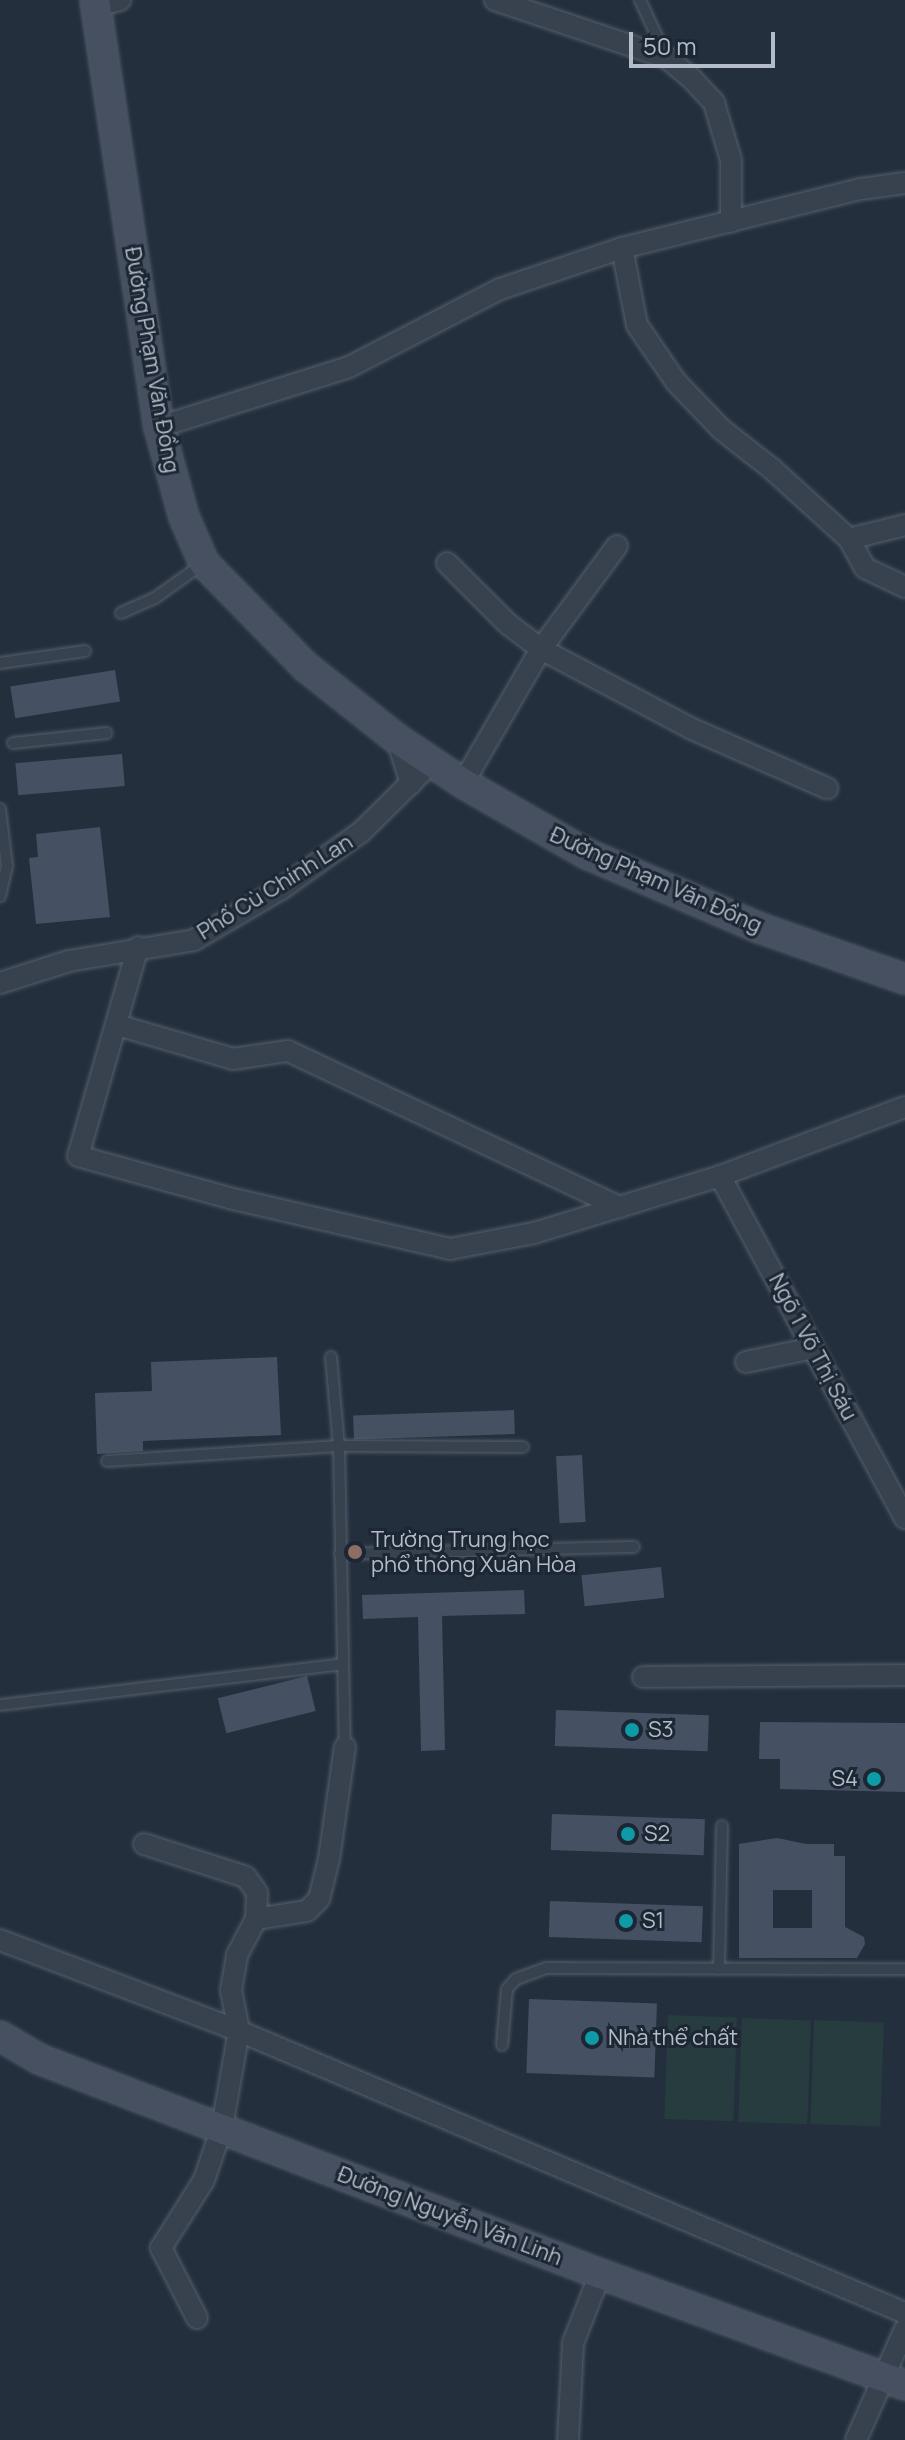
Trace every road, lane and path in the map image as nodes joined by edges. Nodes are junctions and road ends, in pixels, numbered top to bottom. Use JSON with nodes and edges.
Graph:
{"nodes":[{"id":1,"x":495,"y":0,"type":"edge"},
{"id":2,"x":640,"y":0,"type":"edge"},
{"id":3,"x":104,"y":2,"type":"edge"},
{"id":4,"x":667,"y":58,"type":"junction"},
{"id":5,"x":905,"y":183,"type":"edge"},
{"id":6,"x":731,"y":222,"type":"junction"},
{"id":7,"x":622,"y":248,"type":"junction"},
{"id":8,"x":159,"y":427,"type":"junction"},
{"id":9,"x":905,"y":525,"type":"edge"},
{"id":10,"x":849,"y":539,"type":"junction"},
{"id":11,"x":617,"y":546,"type":"dead end"},
{"id":12,"x":204,"y":563,"type":"junction"},
{"id":13,"x":447,"y":563,"type":"dead end"},
{"id":14,"x":905,"y":587,"type":"edge"},
{"id":15,"x":121,"y":613,"type":"dead end"},
{"id":16,"x":541,"y":649,"type":"junction"},
{"id":17,"x":85,"y":651,"type":"dead end"},
{"id":18,"x":0,"y":663,"type":"edge"},
{"id":19,"x":106,"y":733,"type":"dead end"},
{"id":20,"x":397,"y":739,"type":"junction"},
{"id":21,"x":13,"y":743,"type":"dead end"},
{"id":22,"x":431,"y":763,"type":"junction"},
{"id":23,"x":463,"y":783,"type":"junction"},
{"id":24,"x":411,"y":784,"type":"junction"},
{"id":25,"x":827,"y":788,"type":"dead end"},
{"id":26,"x":0,"y":809,"type":"edge"},
{"id":27,"x":0,"y":896,"type":"edge"},
{"id":28,"x":138,"y":947,"type":"junction"},
{"id":29,"x":903,"y":974,"type":"edge"},
{"id":30,"x":0,"y":983,"type":"edge"},
{"id":31,"x":117,"y":1025,"type":"junction"},
{"id":32,"x":905,"y":1107,"type":"edge"},
{"id":33,"x":720,"y":1176,"type":"junction"},
{"id":34,"x":620,"y":1207,"type":"junction"},
{"id":35,"x":813,"y":1348,"type":"junction"},
{"id":36,"x":331,"y":1357,"type":"dead end"},
{"id":37,"x":746,"y":1362,"type":"dead end"},
{"id":38,"x":339,"y":1446,"type":"junction"},
{"id":39,"x":523,"y":1447,"type":"dead end"},
{"id":40,"x":107,"y":1461,"type":"dead end"},
{"id":41,"x":905,"y":1518,"type":"edge"},
{"id":42,"x":634,"y":1547,"type":"dead end"},
{"id":43,"x":340,"y":1554,"type":"junction"},
{"id":44,"x":342,"y":1664,"type":"junction"},
{"id":45,"x":905,"y":1675,"type":"edge"},
{"id":46,"x":643,"y":1677,"type":"dead end"},
{"id":47,"x":0,"y":1705,"type":"edge"},
{"id":48,"x":345,"y":1747,"type":"joint"},
{"id":49,"x":722,"y":1826,"type":"dead end"},
{"id":50,"x":144,"y":1844,"type":"dead end"},
{"id":51,"x":256,"y":1919,"type":"junction"},
{"id":52,"x":0,"y":1940,"type":"edge"},
{"id":53,"x":719,"y":1969,"type":"junction"},
{"id":54,"x":905,"y":1969,"type":"edge"},
{"id":55,"x":239,"y":2031,"type":"junction"},
{"id":56,"x":0,"y":2036,"type":"edge"},
{"id":57,"x":502,"y":2045,"type":"dead end"},
{"id":58,"x":222,"y":2127,"type":"junction"},
{"id":59,"x":600,"y":2274,"type":"junction"},
{"id":60,"x":905,"y":2313,"type":"edge"},
{"id":61,"x":197,"y":2318,"type":"dead end"},
{"id":62,"x":905,"y":2329,"type":"edge"},
{"id":63,"x":893,"y":2381,"type":"edge"},
{"id":64,"x":568,"y":2440,"type":"edge"},
{"id":65,"x":856,"y":2440,"type":"edge"}],
"edges":[{"from":1,"to":4,"type":"street"},
{"from":2,"to":4,"type":"lane"},
{"from":3,"to":8,"type":"street","name":"Đường Phạm Văn Đồng"},
{"from":4,"to":6,"type":"street"},
{"from":5,"to":6,"type":"street"},
{"from":6,"to":7,"type":"street"},
{"from":7,"to":8,"type":"street"},
{"from":7,"to":10,"type":"street"},
{"from":8,"to":12,"type":"street","name":"Đường Phạm Văn Đồng"},
{"from":9,"to":10,"type":"street"},
{"from":10,"to":14,"type":"street"},
{"from":11,"to":16,"type":"street"},
{"from":12,"to":15,"type":"lane"},
{"from":12,"to":20,"type":"street","name":"Đường Phạm Văn Đồng"},
{"from":13,"to":16,"type":"street"},
{"from":16,"to":23,"type":"street"},
{"from":16,"to":25,"type":"street"},
{"from":17,"to":18,"type":"lane"},
{"from":19,"to":21,"type":"lane"},
{"from":20,"to":22,"type":"street","name":"Đường Phạm Văn Đồng"},
{"from":20,"to":24,"type":"street"},
{"from":22,"to":23,"type":"street","name":"Đường Phạm Văn Đồng"},
{"from":22,"to":24,"type":"street","name":"Phố Cù Chính Lan"},
{"from":23,"to":29,"type":"street","name":"Đường Phạm Văn Đồng"},
{"from":24,"to":28,"type":"street","name":"Phố Cù Chính Lan"},
{"from":26,"to":27,"type":"lane"},
{"from":28,"to":30,"type":"street","name":"Phố Cù Chính Lan"},
{"from":28,"to":31,"type":"street"},
{"from":31,"to":34,"type":"street"},
{"from":31,"to":34,"type":"street"},
{"from":32,"to":33,"type":"street"},
{"from":33,"to":34,"type":"street"},
{"from":33,"to":35,"type":"street","name":"Ngõ 1 Võ Thị Sáu"},
{"from":35,"to":37,"type":"street"},
{"from":35,"to":41,"type":"street","name":"Ngõ 1 Võ Thị Sáu"},
{"from":36,"to":38,"type":"lane"},
{"from":38,"to":39,"type":"lane"},
{"from":38,"to":40,"type":"lane"},
{"from":38,"to":43,"type":"lane"},
{"from":42,"to":43,"type":"lane"},
{"from":43,"to":44,"type":"lane"},
{"from":44,"to":47,"type":"lane"},
{"from":44,"to":48,"type":"lane"},
{"from":45,"to":46,"type":"street"},
{"from":48,"to":51,"type":"street"},
{"from":49,"to":53,"type":"lane"},
{"from":50,"to":51,"type":"street"},
{"from":51,"to":55,"type":"street"},
{"from":52,"to":55,"type":"street"},
{"from":53,"to":54,"type":"lane"},
{"from":53,"to":57,"type":"lane"},
{"from":55,"to":58,"type":"street"},
{"from":55,"to":60,"type":"street"},
{"from":56,"to":58,"type":"street","name":"Đường Nguyễn Văn Linh"},
{"from":58,"to":59,"type":"street","name":"Đường Nguyễn Văn Linh"},
{"from":58,"to":61,"type":"street"},
{"from":59,"to":63,"type":"street","name":"Đường Nguyễn Văn Linh"},
{"from":59,"to":64,"type":"street"},
{"from":62,"to":63,"type":"street"},
{"from":63,"to":65,"type":"street"}]}
